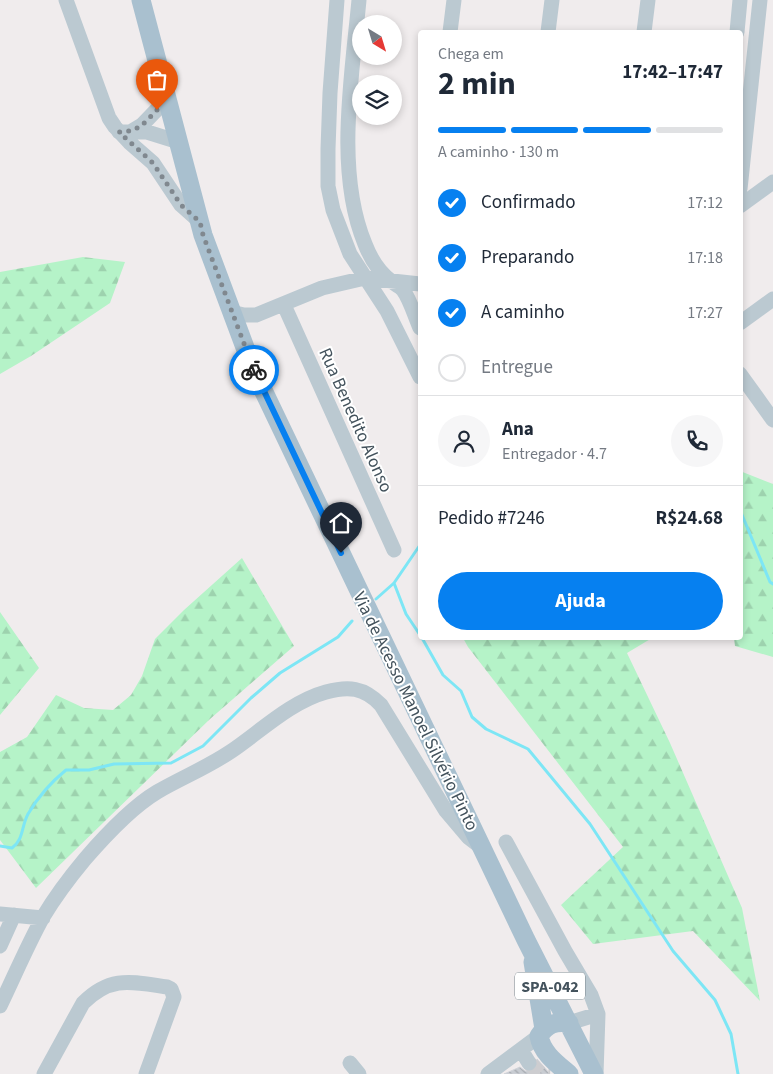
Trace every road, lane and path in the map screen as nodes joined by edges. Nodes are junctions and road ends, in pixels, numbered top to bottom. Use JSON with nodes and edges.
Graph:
{"nodes":[{"id":1,"x":66,"y":0,"type":"edge"},
{"id":2,"x":140,"y":0,"type":"edge"},
{"id":3,"x":337,"y":0,"type":"edge"},
{"id":4,"x":359,"y":0,"type":"edge"},
{"id":5,"x":454,"y":0,"type":"edge"},
{"id":6,"x":552,"y":0,"type":"edge"},
{"id":7,"x":648,"y":0,"type":"edge"},
{"id":8,"x":740,"y":0,"type":"edge"},
{"id":9,"x":760,"y":0,"type":"edge"},
{"id":10,"x":450,"y":30,"type":"edge"},
{"id":11,"x":548,"y":30,"type":"edge"},
{"id":12,"x":644,"y":30,"type":"edge"},
{"id":13,"x":737,"y":30,"type":"edge"},
{"id":14,"x":168,"y":99,"type":"junction"},
{"id":15,"x":126,"y":131,"type":"junction"},
{"id":16,"x":179,"y":142,"type":"junction"},
{"id":17,"x":743,"y":161,"type":"edge"},
{"id":18,"x":348,"y":162,"type":"junction"},
{"id":19,"x":328,"y":163,"type":"junction"},
{"id":20,"x":773,"y":182,"type":"edge"},
{"id":21,"x":350,"y":194,"type":"junction"},
{"id":22,"x":331,"y":200,"type":"junction"},
{"id":23,"x":743,"y":204,"type":"edge"},
{"id":24,"x":200,"y":222,"type":"junction"},
{"id":25,"x":365,"y":278,"type":"junction"},
{"id":26,"x":389,"y":280,"type":"junction"},
{"id":27,"x":418,"y":284,"type":"edge"},
{"id":28,"x":773,"y":299,"type":"edge"},
{"id":29,"x":284,"y":304,"type":"junction"},
{"id":30,"x":232,"y":312,"type":"junction"},
{"id":31,"x":743,"y":321,"type":"edge"},
{"id":32,"x":418,"y":323,"type":"edge"},
{"id":33,"x":418,"y":373,"type":"edge"},
{"id":34,"x":743,"y":378,"type":"edge"},
{"id":35,"x":773,"y":420,"type":"edge"},
{"id":36,"x":394,"y":550,"type":"dead end"},
{"id":37,"x":506,"y":842,"type":"dead end"},
{"id":38,"x":482,"y":848,"type":"junction"},
{"id":39,"x":7,"y":914,"type":"edge"},
{"id":40,"x":43,"y":918,"type":"junction"},
{"id":41,"x":0,"y":946,"type":"edge"},
{"id":42,"x":531,"y":949,"type":"junction"},
{"id":43,"x":0,"y":1006,"type":"edge"},
{"id":44,"x":598,"y":1014,"type":"junction"},
{"id":45,"x":569,"y":1024,"type":"junction"},
{"id":46,"x":542,"y":1032,"type":"junction"},
{"id":47,"x":521,"y":1050,"type":"junction"},
{"id":48,"x":530,"y":1063,"type":"tunnel mouth"},
{"id":49,"x":561,"y":1073,"type":"edge"},
{"id":50,"x":44,"y":1074,"type":"edge"},
{"id":51,"x":146,"y":1074,"type":"edge"},
{"id":52,"x":488,"y":1074,"type":"edge"},
{"id":53,"x":595,"y":1074,"type":"edge"}],
"edges":[{"from":1,"to":15,"type":"street"},
{"from":2,"to":14,"type":"main road","name":"Via de Acesso Manoel Silvério Pinto"},
{"from":3,"to":19,"type":"street"},
{"from":4,"to":18,"type":"street"},
{"from":5,"to":10,"type":"street"},
{"from":6,"to":11,"type":"street"},
{"from":7,"to":12,"type":"street"},
{"from":8,"to":13,"type":"street"},
{"from":9,"to":17,"type":"street"},
{"from":14,"to":15,"type":"street"},
{"from":14,"to":16,"type":"main road","name":"Via de Acesso Manoel Silvério Pinto"},
{"from":15,"to":16,"type":"street"},
{"from":15,"to":24,"type":"street"},
{"from":16,"to":24,"type":"main road","name":"Via de Acesso Manoel Silvério Pinto"},
{"from":18,"to":19,"type":"street"},
{"from":18,"to":21,"type":"street"},
{"from":19,"to":22,"type":"street"},
{"from":20,"to":23,"type":"street"},
{"from":21,"to":22,"type":"street"},
{"from":21,"to":26,"type":"street"},
{"from":22,"to":25,"type":"street"},
{"from":24,"to":30,"type":"main road","name":"Via de Acesso Manoel Silvério Pinto"},
{"from":25,"to":26,"type":"street"},
{"from":25,"to":29,"type":"street"},
{"from":25,"to":33,"type":"street"},
{"from":26,"to":27,"type":"street"},
{"from":26,"to":32,"type":"street"},
{"from":28,"to":31,"type":"street"},
{"from":29,"to":30,"type":"street"},
{"from":29,"to":36,"type":"street","name":"Rua Benedito Alonso"},
{"from":30,"to":38,"type":"main road","name":"Via de Acesso Manoel Silvério Pinto"},
{"from":34,"to":35,"type":"street"},
{"from":37,"to":44,"type":"street"},
{"from":38,"to":40,"type":"street"},
{"from":38,"to":42,"type":"main road","name":"Via de Acesso Manoel Silvério Pinto"},
{"from":39,"to":40,"type":"street"},
{"from":39,"to":41,"type":"street"},
{"from":40,"to":43,"type":"street"},
{"from":42,"to":45,"type":"main road","name":"Via de Acesso Manoel Silvério Pinto","number":"SPA-042"},
{"from":42,"to":46,"type":"main road"},
{"from":44,"to":45,"type":"street"},
{"from":44,"to":53,"type":"street"},
{"from":45,"to":46,"type":"main road"},
{"from":45,"to":53,"type":"main road","name":"Via de Acesso Manoel Silvério Pinto"},
{"from":46,"to":47,"type":"street"},
{"from":46,"to":49,"type":"main road"},
{"from":47,"to":48,"type":"street"},
{"from":47,"to":52,"type":"street"},
{"from":50,"to":51,"type":"street"}]}
